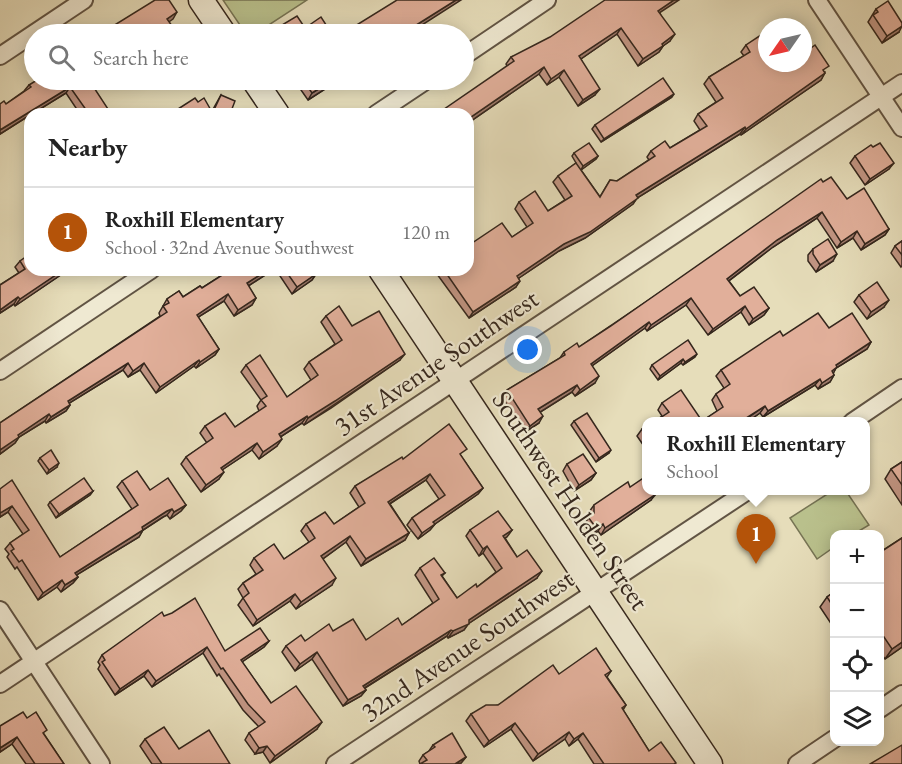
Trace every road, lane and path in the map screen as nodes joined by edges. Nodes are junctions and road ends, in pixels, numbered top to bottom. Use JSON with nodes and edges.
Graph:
{"nodes":[{"id":1,"x":84,"y":0,"type":"edge"},
{"id":2,"x":201,"y":0,"type":"edge"},
{"id":3,"x":547,"y":0,"type":"edge"},
{"id":4,"x":816,"y":0,"type":"edge"},
{"id":5,"x":48,"y":24,"type":"edge"},
{"id":6,"x":217,"y":24,"type":"edge"},
{"id":7,"x":24,"y":40,"type":"edge"},
{"id":8,"x":474,"y":49,"type":"edge"},
{"id":9,"x":0,"y":56,"type":"edge"},
{"id":10,"x":902,"y":83,"type":"edge"},
{"id":11,"x":261,"y":90,"type":"edge"},
{"id":12,"x":413,"y":90,"type":"edge"},
{"id":13,"x":882,"y":97,"type":"junction"},
{"id":14,"x":273,"y":108,"type":"edge"},
{"id":15,"x":385,"y":108,"type":"edge"},
{"id":16,"x":902,"y":128,"type":"edge"},
{"id":17,"x":142,"y":276,"type":"edge"},
{"id":18,"x":385,"y":276,"type":"edge"},
{"id":19,"x":0,"y":371,"type":"edge"},
{"id":20,"x":454,"y":381,"type":"junction"},
{"id":21,"x":902,"y":388,"type":"edge"},
{"id":22,"x":859,"y":417,"type":"edge"},
{"id":23,"x":741,"y":495,"type":"edge"},
{"id":24,"x":595,"y":590,"type":"junction"},
{"id":25,"x":0,"y":610,"type":"edge"},
{"id":26,"x":34,"y":661,"type":"junction"},
{"id":27,"x":0,"y":684,"type":"edge"},
{"id":28,"x":902,"y":694,"type":"edge"},
{"id":29,"x":884,"y":706,"type":"edge"},
{"id":30,"x":830,"y":742,"type":"edge"},
{"id":31,"x":101,"y":764,"type":"edge"},
{"id":32,"x":335,"y":764,"type":"edge"},
{"id":33,"x":710,"y":764,"type":"edge"},
{"id":34,"x":797,"y":764,"type":"edge"}],
"edges":[{"from":1,"to":5,"type":"street"},
{"from":2,"to":6,"type":"street"},
{"from":3,"to":8,"type":"street"},
{"from":4,"to":13,"type":"street"},
{"from":7,"to":9,"type":"street"},
{"from":10,"to":13,"type":"street","name":"31st Avenue Southwest"},
{"from":11,"to":14,"type":"street"},
{"from":12,"to":15,"type":"street"},
{"from":13,"to":16,"type":"street"},
{"from":13,"to":20,"type":"street","name":"31st Avenue Southwest"},
{"from":17,"to":19,"type":"street"},
{"from":18,"to":20,"type":"street","name":"Southwest Holden Street"},
{"from":20,"to":24,"type":"street","name":"Southwest Holden Street"},
{"from":20,"to":26,"type":"street","name":"31st Avenue Southwest"},
{"from":21,"to":22,"type":"street"},
{"from":23,"to":24,"type":"street","name":"32nd Avenue Southwest"},
{"from":24,"to":32,"type":"street","name":"32nd Avenue Southwest"},
{"from":24,"to":33,"type":"street","name":"Southwest Holden Street"},
{"from":25,"to":26,"type":"street"},
{"from":26,"to":27,"type":"street","name":"31st Avenue Southwest"},
{"from":26,"to":31,"type":"street"},
{"from":28,"to":29,"type":"street"},
{"from":30,"to":34,"type":"street"}]}
